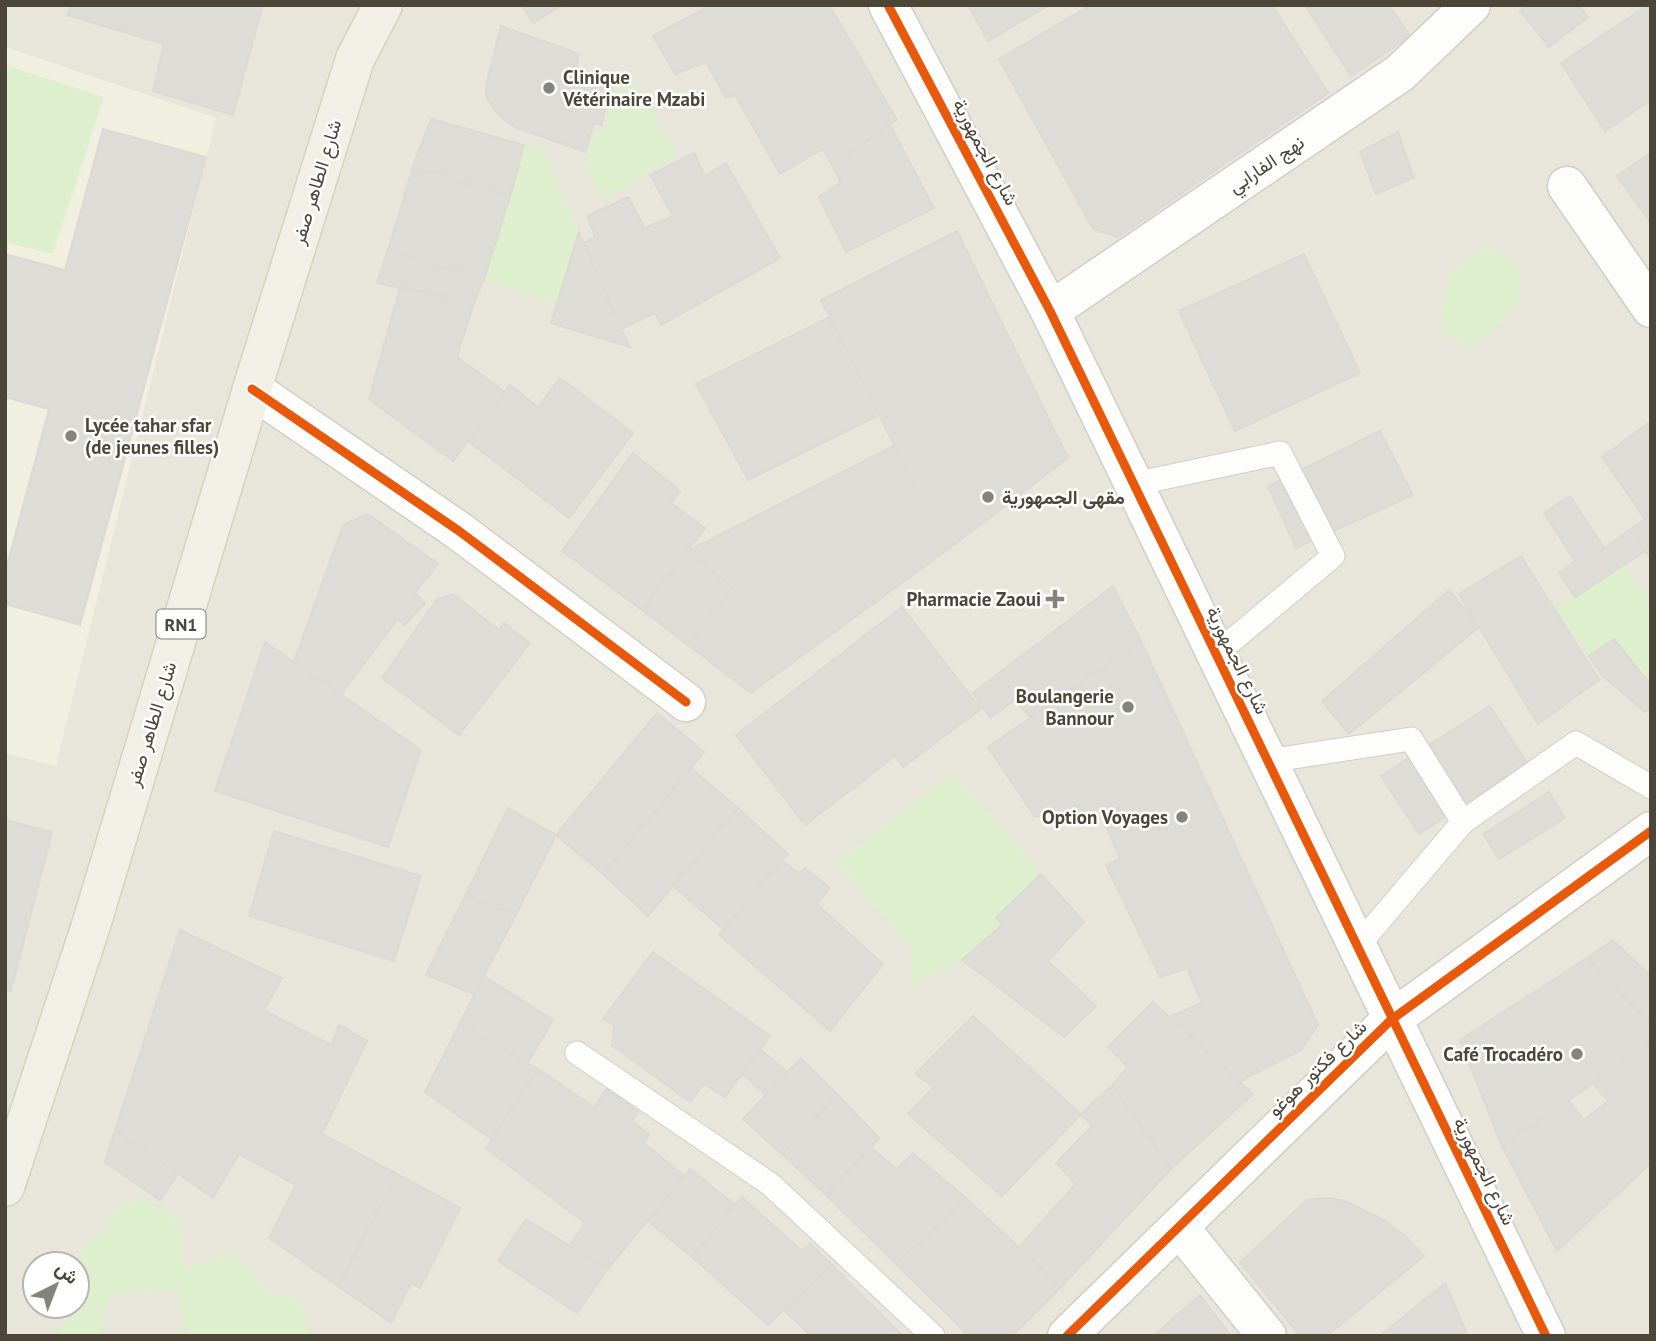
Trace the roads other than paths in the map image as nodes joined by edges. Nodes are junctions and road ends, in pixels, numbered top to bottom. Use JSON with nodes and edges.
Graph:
{"nodes":[{"id":1,"x":360,"y":5,"type":"edge"},
{"id":2,"x":383,"y":5,"type":"edge"},
{"id":3,"x":888,"y":5,"type":"edge"},
{"id":4,"x":1456,"y":10,"type":"edge"},
{"id":5,"x":355,"y":59,"type":"junction"},
{"id":6,"x":1567,"y":186,"type":"dead end"},
{"id":7,"x":1651,"y":308,"type":"edge"},
{"id":8,"x":1050,"y":311,"type":"junction"},
{"id":9,"x":252,"y":389,"type":"junction"},
{"id":10,"x":1133,"y":484,"type":"junction"},
{"id":11,"x":1216,"y":654,"type":"junction"},
{"id":12,"x":687,"y":702,"type":"dead end"},
{"id":13,"x":1267,"y":761,"type":"junction"},
{"id":14,"x":1651,"y":787,"type":"edge"},
{"id":15,"x":1463,"y":822,"type":"junction"},
{"id":16,"x":1651,"y":831,"type":"edge"},
{"id":17,"x":1356,"y":948,"type":"junction"},
{"id":18,"x":1391,"y":1020,"type":"junction"},
{"id":19,"x":577,"y":1054,"type":"dead end"},
{"id":20,"x":5,"y":1187,"type":"edge"},
{"id":21,"x":1179,"y":1227,"type":"junction"},
{"id":22,"x":933,"y":1336,"type":"edge"},
{"id":23,"x":1067,"y":1336,"type":"edge"},
{"id":24,"x":1267,"y":1336,"type":"edge"},
{"id":25,"x":1546,"y":1336,"type":"edge"}],
"edges":[{"from":1,"to":5,"type":"main road","name":"شارع الطاهر صفر","number":"RN1"},
{"from":2,"to":5,"type":"main road","name":"شارع الطاهر صفر","number":"RN1"},
{"from":3,"to":8,"type":"street","name":"شارع الجمهورية"},
{"from":4,"to":8,"type":"street","name":"نهج الفارابي"},
{"from":5,"to":9,"type":"main road","name":"شارع الطاهر صفر","number":"RN1"},
{"from":6,"to":7,"type":"street"},
{"from":8,"to":10,"type":"street","name":"شارع الجمهورية"},
{"from":9,"to":12,"type":"street"},
{"from":9,"to":20,"type":"main road","name":"شارع الطاهر صفر","number":"RN1"},
{"from":10,"to":11,"type":"street","name":"شارع الجمهورية"},
{"from":10,"to":11,"type":"lane"},
{"from":11,"to":13,"type":"street","name":"شارع الجمهورية"},
{"from":13,"to":15,"type":"lane"},
{"from":13,"to":17,"type":"street","name":"شارع الجمهورية"},
{"from":14,"to":15,"type":"lane"},
{"from":15,"to":17,"type":"lane"},
{"from":16,"to":18,"type":"street","name":"شارع فكتور هوغو"},
{"from":17,"to":18,"type":"street","name":"شارع الجمهورية"},
{"from":18,"to":21,"type":"street","name":"شارع فكتور هوغو"},
{"from":18,"to":25,"type":"street","name":"شارع الجمهورية"},
{"from":19,"to":22,"type":"lane"},
{"from":21,"to":23,"type":"street","name":"شارع فكتور هوغو"},
{"from":21,"to":24,"type":"street"}]}
